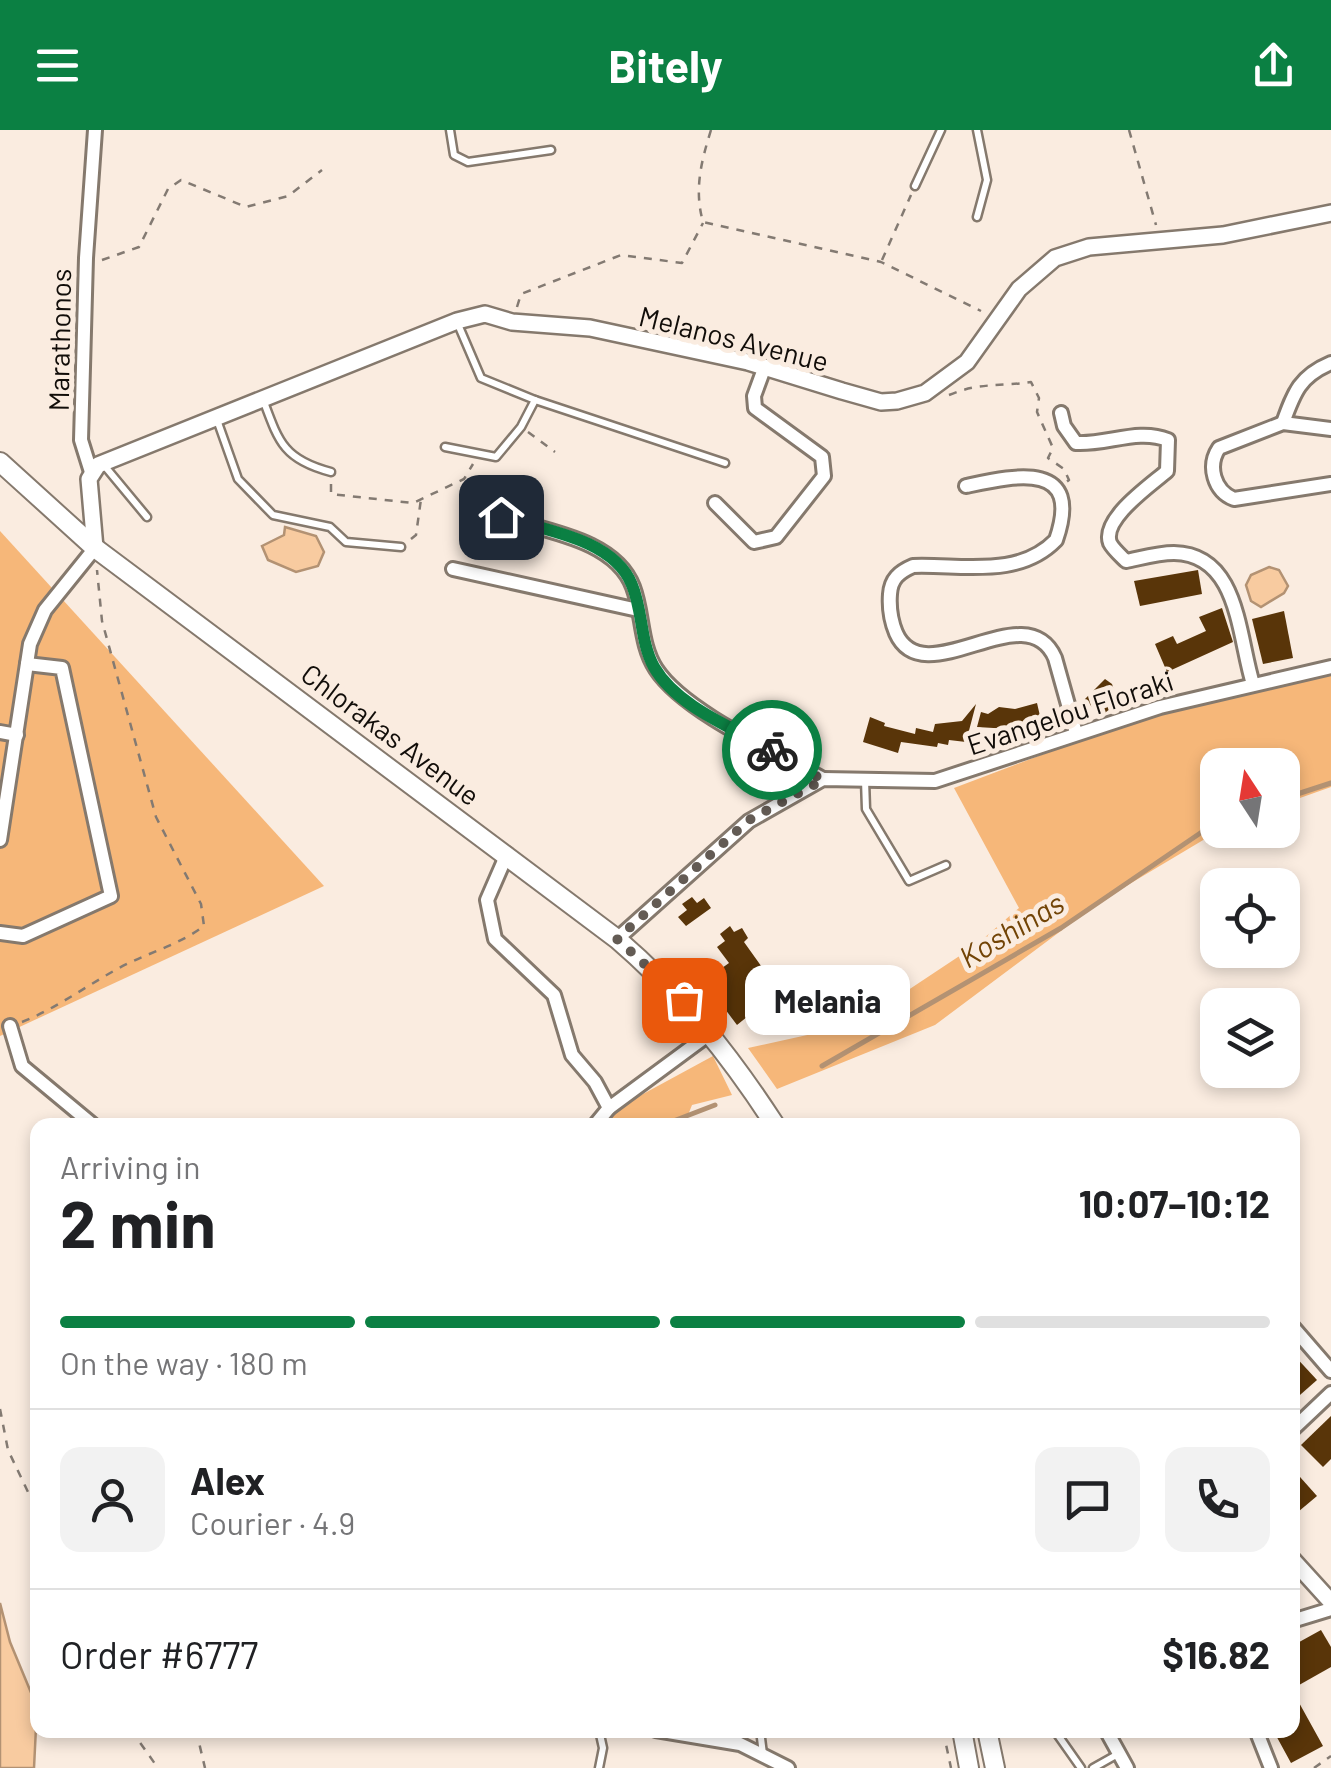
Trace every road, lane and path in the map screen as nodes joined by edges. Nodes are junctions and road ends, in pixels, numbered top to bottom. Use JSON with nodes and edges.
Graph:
{"nodes":[{"id":1,"x":95,"y":130,"type":"edge"},
{"id":2,"x":450,"y":130,"type":"edge"},
{"id":3,"x":711,"y":130,"type":"edge"},
{"id":4,"x":941,"y":130,"type":"edge"},
{"id":5,"x":976,"y":130,"type":"edge"},
{"id":6,"x":1129,"y":130,"type":"edge"},
{"id":7,"x":551,"y":150,"type":"dead end"},
{"id":8,"x":322,"y":170,"type":"dead end"},
{"id":9,"x":915,"y":186,"type":"joint"},
{"id":10,"x":1331,"y":213,"type":"edge"},
{"id":11,"x":977,"y":217,"type":"dead end"},
{"id":12,"x":704,"y":222,"type":"junction"},
{"id":13,"x":1160,"y":240,"type":"junction"},
{"id":14,"x":86,"y":258,"type":"junction"},
{"id":15,"x":881,"y":262,"type":"junction"},
{"id":16,"x":998,"y":320,"type":"junction"},
{"id":17,"x":457,"y":321,"type":"junction"},
{"id":18,"x":512,"y":322,"type":"junction"},
{"id":19,"x":1331,"y":362,"type":"edge"},
{"id":20,"x":765,"y":366,"type":"junction"},
{"id":21,"x":942,"y":380,"type":"junction"},
{"id":22,"x":262,"y":396,"type":"junction"},
{"id":23,"x":535,"y":400,"type":"junction"},
{"id":24,"x":1061,"y":414,"type":"dead end"},
{"id":25,"x":216,"y":416,"type":"junction"},
{"id":26,"x":1284,"y":423,"type":"junction"},
{"id":27,"x":521,"y":428,"type":"junction"},
{"id":28,"x":1331,"y":429,"type":"edge"},
{"id":29,"x":445,"y":446,"type":"dead end"},
{"id":30,"x":555,"y":452,"type":"dead end"},
{"id":31,"x":480,"y":454,"type":"junction"},
{"id":32,"x":0,"y":462,"type":"edge"},
{"id":33,"x":726,"y":463,"type":"dead end"},
{"id":34,"x":97,"y":467,"type":"junction"},
{"id":35,"x":331,"y":472,"type":"joint"},
{"id":36,"x":1331,"y":484,"type":"edge"},
{"id":37,"x":966,"y":486,"type":"dead end"},
{"id":38,"x":1056,"y":491,"type":"junction"},
{"id":39,"x":422,"y":498,"type":"junction"},
{"id":40,"x":715,"y":503,"type":"dead end"},
{"id":41,"x":147,"y":517,"type":"dead end"},
{"id":42,"x":501,"y":517,"type":"dead end"},
{"id":43,"x":400,"y":547,"type":"joint"},
{"id":44,"x":95,"y":548,"type":"junction"},
{"id":45,"x":453,"y":569,"type":"dead end"},
{"id":46,"x":638,"y":610,"type":"junction"},
{"id":47,"x":27,"y":664,"type":"junction"},
{"id":48,"x":1331,"y":667,"type":"edge"},
{"id":49,"x":1253,"y":684,"type":"junction"},
{"id":50,"x":0,"y":732,"type":"edge"},
{"id":51,"x":1076,"y":733,"type":"junction"},
{"id":52,"x":16,"y":734,"type":"junction"},
{"id":53,"x":823,"y":780,"type":"junction"},
{"id":54,"x":864,"y":780,"type":"junction"},
{"id":55,"x":0,"y":840,"type":"edge"},
{"id":56,"x":507,"y":854,"type":"junction"},
{"id":57,"x":946,"y":865,"type":"dead end"},
{"id":58,"x":0,"y":932,"type":"edge"},
{"id":59,"x":617,"y":939,"type":"junction"},
{"id":60,"x":10,"y":1026,"type":"joint"},
{"id":61,"x":712,"y":1032,"type":"junction"},
{"id":62,"x":609,"y":1108,"type":"junction"},
{"id":63,"x":85,"y":1118,"type":"edge"},
{"id":64,"x":601,"y":1118,"type":"edge"},
{"id":65,"x":771,"y":1118,"type":"edge"},
{"id":66,"x":1300,"y":1335,"type":"edge"},
{"id":67,"x":1331,"y":1371,"type":"edge"},
{"id":68,"x":1331,"y":1393,"type":"edge"},
{"id":69,"x":0,"y":1409,"type":"edge"},
{"id":70,"x":1300,"y":1422,"type":"edge"},
{"id":71,"x":30,"y":1495,"type":"edge"},
{"id":72,"x":1300,"y":1569,"type":"edge"},
{"id":73,"x":1331,"y":1605,"type":"edge"},
{"id":74,"x":1300,"y":1619,"type":"edge"},
{"id":75,"x":137,"y":1738,"type":"edge"},
{"id":76,"x":198,"y":1738,"type":"edge"},
{"id":77,"x":601,"y":1738,"type":"edge"},
{"id":78,"x":704,"y":1738,"type":"edge"},
{"id":79,"x":761,"y":1738,"type":"edge"},
{"id":80,"x":945,"y":1738,"type":"edge"},
{"id":81,"x":964,"y":1738,"type":"edge"},
{"id":82,"x":989,"y":1738,"type":"edge"},
{"id":83,"x":1059,"y":1738,"type":"edge"},
{"id":84,"x":1111,"y":1738,"type":"edge"},
{"id":85,"x":1259,"y":1738,"type":"edge"},
{"id":86,"x":1119,"y":1753,"type":"junction"},
{"id":87,"x":763,"y":1756,"type":"junction"},
{"id":88,"x":1331,"y":1756,"type":"edge"},
{"id":89,"x":158,"y":1768,"type":"edge"},
{"id":90,"x":205,"y":1768,"type":"edge"},
{"id":91,"x":599,"y":1768,"type":"edge"},
{"id":92,"x":788,"y":1768,"type":"edge"},
{"id":93,"x":951,"y":1768,"type":"edge"},
{"id":94,"x":970,"y":1768,"type":"edge"},
{"id":95,"x":995,"y":1768,"type":"edge"},
{"id":96,"x":1081,"y":1768,"type":"edge"},
{"id":97,"x":1092,"y":1768,"type":"edge"},
{"id":98,"x":1127,"y":1768,"type":"edge"},
{"id":99,"x":1271,"y":1768,"type":"edge"},
{"id":100,"x":1314,"y":1768,"type":"edge"}],
"edges":[{"from":1,"to":14,"type":"street","name":"Marathonos"},
{"from":2,"to":7,"type":"lane"},
{"from":3,"to":12,"type":"path"},
{"from":4,"to":9,"type":"lane"},
{"from":5,"to":11,"type":"lane"},
{"from":6,"to":13,"type":"path"},
{"from":8,"to":14,"type":"path"},
{"from":9,"to":15,"type":"path"},
{"from":10,"to":13,"type":"street","name":"Melanos Avenue"},
{"from":12,"to":15,"type":"path"},
{"from":12,"to":18,"type":"path"},
{"from":13,"to":16,"type":"street","name":"Melanos Avenue"},
{"from":14,"to":34,"type":"street","name":"Marathonos"},
{"from":15,"to":16,"type":"path"},
{"from":16,"to":21,"type":"street","name":"Melanos Avenue"},
{"from":17,"to":18,"type":"street","name":"Melanos Avenue"},
{"from":17,"to":22,"type":"street","name":"Melanos Avenue"},
{"from":17,"to":23,"type":"lane"},
{"from":18,"to":20,"type":"street","name":"Melanos Avenue"},
{"from":19,"to":26,"type":"street"},
{"from":20,"to":21,"type":"street","name":"Melanos Avenue"},
{"from":20,"to":40,"type":"street"},
{"from":21,"to":38,"type":"path"},
{"from":22,"to":25,"type":"street","name":"Melanos Avenue"},
{"from":22,"to":35,"type":"lane"},
{"from":23,"to":27,"type":"lane"},
{"from":23,"to":33,"type":"lane"},
{"from":24,"to":49,"type":"street"},
{"from":25,"to":34,"type":"street","name":"Melanos Avenue"},
{"from":25,"to":43,"type":"lane"},
{"from":26,"to":28,"type":"street"},
{"from":26,"to":36,"type":"street"},
{"from":27,"to":30,"type":"path"},
{"from":27,"to":31,"type":"lane"},
{"from":29,"to":31,"type":"lane"},
{"from":31,"to":39,"type":"path"},
{"from":32,"to":44,"type":"main road","name":"Chlorakas Avenue"},
{"from":34,"to":41,"type":"lane"},
{"from":34,"to":44,"type":"street","name":"Marathonos"},
{"from":35,"to":39,"type":"path"},
{"from":37,"to":38,"type":"street"},
{"from":38,"to":51,"type":"street"},
{"from":39,"to":43,"type":"path"},
{"from":42,"to":46,"type":"street"},
{"from":44,"to":47,"type":"street"},
{"from":44,"to":56,"type":"main road","name":"Chlorakas Avenue"},
{"from":44,"to":60,"type":"path"},
{"from":45,"to":46,"type":"street"},
{"from":46,"to":53,"type":"street"},
{"from":47,"to":52,"type":"street"},
{"from":47,"to":58,"type":"street"},
{"from":48,"to":49,"type":"street","name":"Evangelou Floraki"},
{"from":49,"to":51,"type":"street","name":"Evangelou Floraki"},
{"from":50,"to":52,"type":"street"},
{"from":51,"to":54,"type":"street","name":"Evangelou Floraki"},
{"from":52,"to":55,"type":"street"},
{"from":53,"to":54,"type":"street","name":"Evangelou Floraki"},
{"from":53,"to":59,"type":"street"},
{"from":54,"to":57,"type":"lane"},
{"from":56,"to":59,"type":"main road","name":"Chlorakas Avenue"},
{"from":56,"to":62,"type":"street"},
{"from":59,"to":61,"type":"main road","name":"Chlorakas Avenue"},
{"from":60,"to":63,"type":"street"},
{"from":61,"to":62,"type":"street"},
{"from":61,"to":65,"type":"main road","name":"Chlorakas Avenue"},
{"from":62,"to":64,"type":"street"},
{"from":66,"to":67,"type":"street"},
{"from":68,"to":70,"type":"street"},
{"from":69,"to":71,"type":"path"},
{"from":72,"to":73,"type":"street"},
{"from":73,"to":74,"type":"street"},
{"from":75,"to":89,"type":"path"},
{"from":76,"to":90,"type":"path"},
{"from":77,"to":91,"type":"lane"},
{"from":78,"to":87,"type":"street"},
{"from":79,"to":87,"type":"lane"},
{"from":80,"to":93,"type":"path"},
{"from":81,"to":94,"type":"main road"},
{"from":82,"to":95,"type":"main road"},
{"from":83,"to":96,"type":"lane"},
{"from":84,"to":86,"type":"street"},
{"from":85,"to":99,"type":"street"},
{"from":86,"to":97,"type":"lane"},
{"from":86,"to":98,"type":"street"},
{"from":87,"to":92,"type":"street"},
{"from":88,"to":100,"type":"path"}]}
